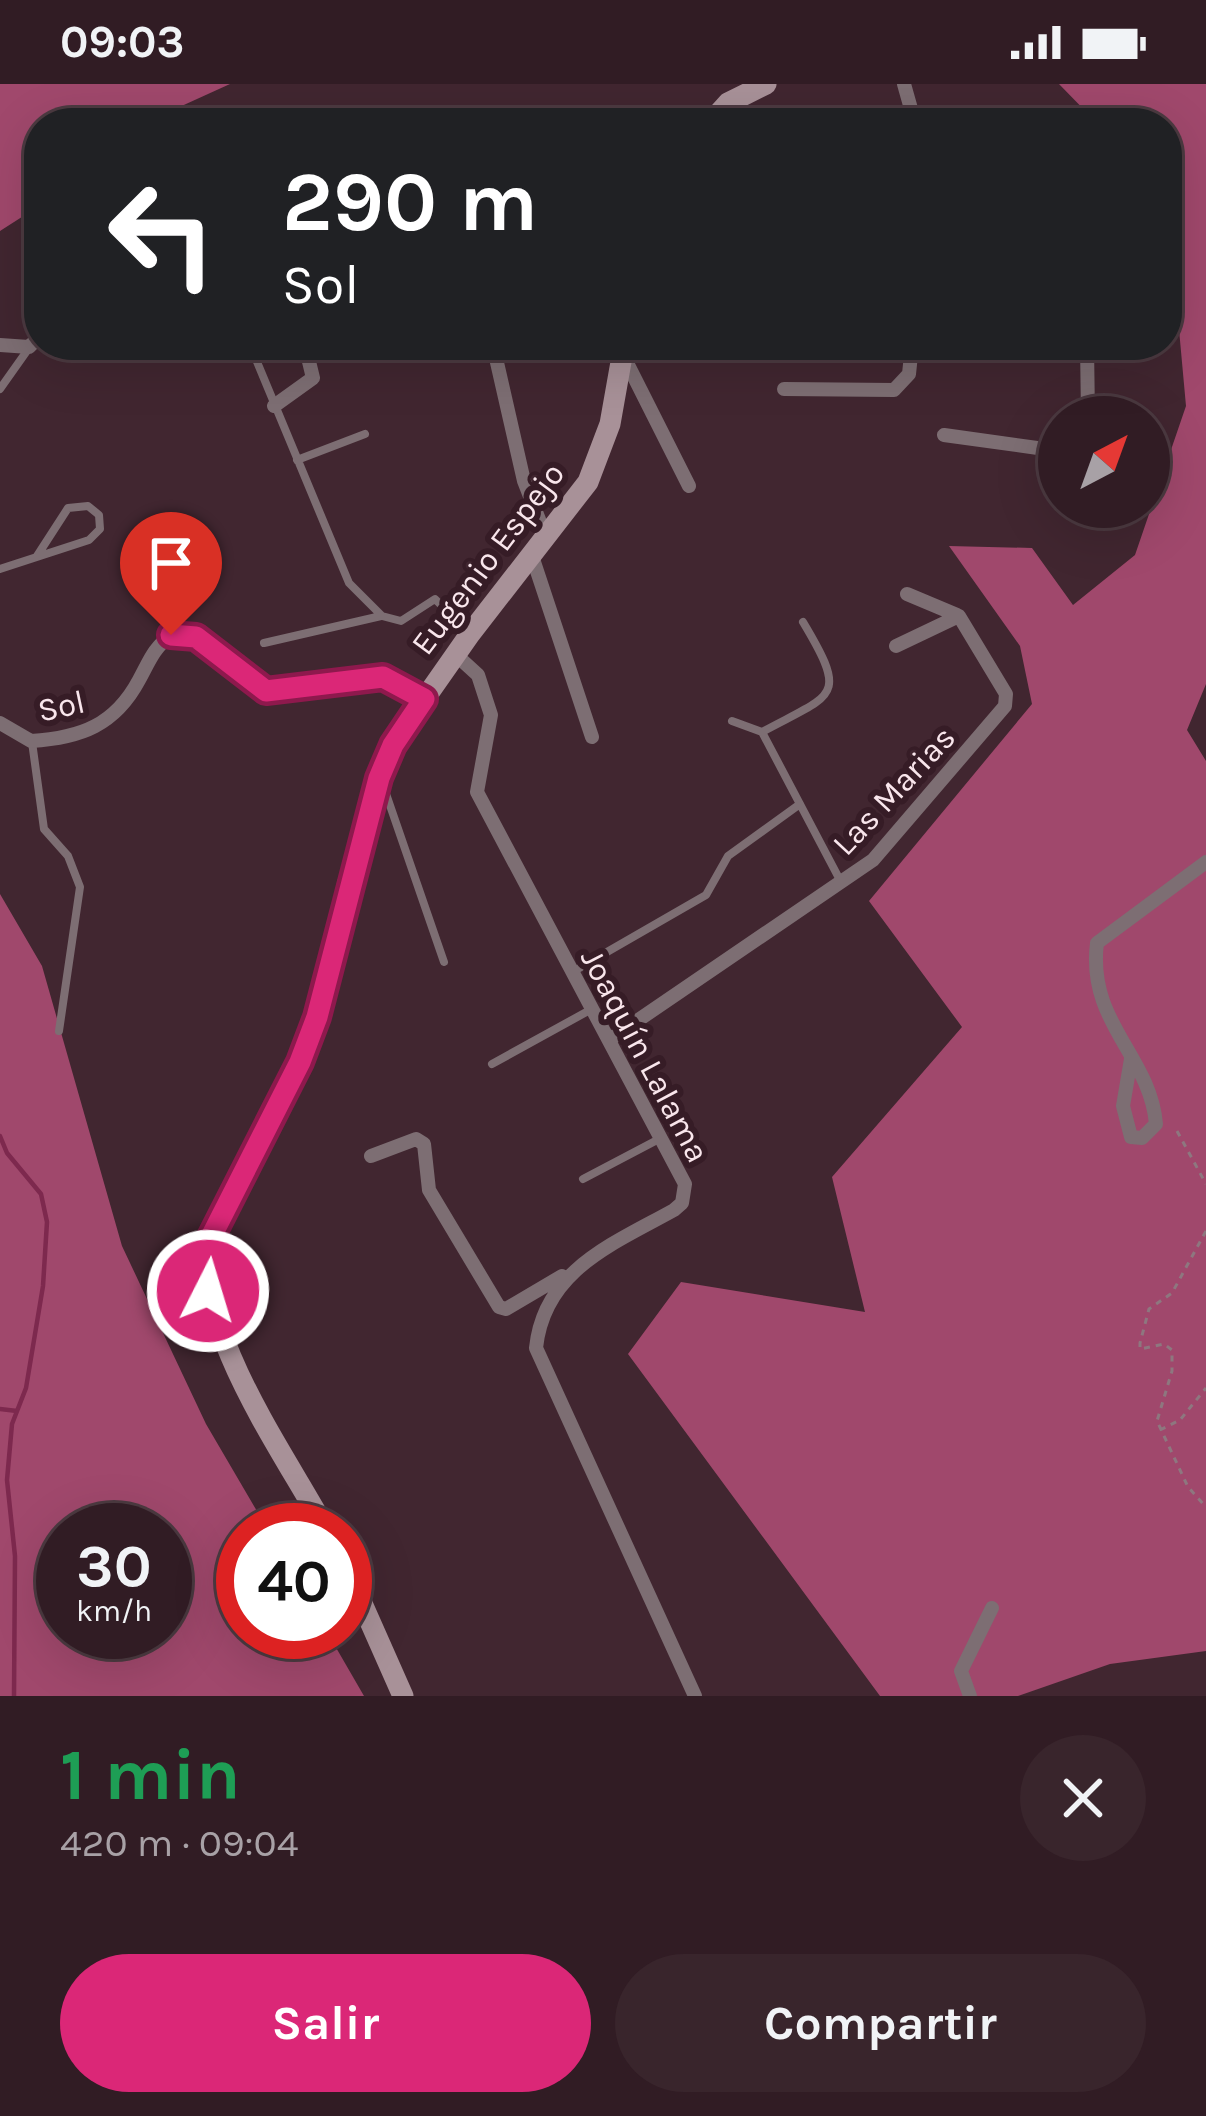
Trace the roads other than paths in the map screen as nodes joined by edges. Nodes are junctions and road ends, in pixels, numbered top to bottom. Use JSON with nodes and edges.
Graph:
{"nodes":[{"id":1,"x":766,"y":84,"type":"edge"},
{"id":2,"x":724,"y":108,"type":"edge"},
{"id":3,"x":24,"y":356,"type":"edge"},
{"id":4,"x":256,"y":360,"type":"edge"},
{"id":5,"x":308,"y":360,"type":"edge"},
{"id":6,"x":496,"y":360,"type":"edge"},
{"id":7,"x":622,"y":360,"type":"edge"},
{"id":8,"x":628,"y":360,"type":"edge"},
{"id":9,"x":910,"y":360,"type":"edge"},
{"id":10,"x":1089,"y":360,"type":"edge"},
{"id":11,"x":0,"y":388,"type":"edge"},
{"id":12,"x":784,"y":389,"type":"dead end"},
{"id":13,"x":1090,"y":396,"type":"edge"},
{"id":14,"x":274,"y":406,"type":"junction"},
{"id":15,"x":365,"y":434,"type":"dead end"},
{"id":16,"x":944,"y":435,"type":"dead end"},
{"id":17,"x":1038,"y":448,"type":"edge"},
{"id":18,"x":297,"y":460,"type":"junction"},
{"id":19,"x":689,"y":486,"type":"dead end"},
{"id":20,"x":540,"y":549,"type":"junction"},
{"id":21,"x":37,"y":556,"type":"junction"},
{"id":22,"x":0,"y":568,"type":"edge"},
{"id":23,"x":908,"y":594,"type":"dead end"},
{"id":24,"x":957,"y":615,"type":"junction"},
{"id":25,"x":382,"y":616,"type":"junction"},
{"id":26,"x":802,"y":622,"type":"dead end"},
{"id":27,"x":470,"y":634,"type":"junction"},
{"id":28,"x":264,"y":643,"type":"dead end"},
{"id":29,"x":896,"y":646,"type":"dead end"},
{"id":30,"x":455,"y":654,"type":"junction"},
{"id":31,"x":424,"y":699,"type":"junction"},
{"id":32,"x":732,"y":721,"type":"dead end"},
{"id":33,"x":0,"y":723,"type":"edge"},
{"id":34,"x":763,"y":732,"type":"junction"},
{"id":35,"x":592,"y":737,"type":"dead end"},
{"id":36,"x":31,"y":741,"type":"junction"},
{"id":37,"x":379,"y":778,"type":"junction"},
{"id":38,"x":800,"y":804,"type":"junction"},
{"id":39,"x":1206,"y":862,"type":"edge"},
{"id":40,"x":842,"y":883,"type":"junction"},
{"id":41,"x":444,"y":962,"type":"dead end"},
{"id":42,"x":572,"y":971,"type":"junction"},
{"id":43,"x":592,"y":1009,"type":"junction"},
{"id":44,"x":59,"y":1031,"type":"dead end"},
{"id":45,"x":609,"y":1040,"type":"junction"},
{"id":46,"x":1131,"y":1059,"type":"junction"},
{"id":47,"x":491,"y":1064,"type":"dead end"},
{"id":48,"x":661,"y":1138,"type":"junction"},
{"id":49,"x":370,"y":1156,"type":"dead end"},
{"id":50,"x":584,"y":1179,"type":"dead end"},
{"id":51,"x":567,"y":1274,"type":"junction"},
{"id":52,"x":311,"y":1503,"type":"edge"},
{"id":53,"x":992,"y":1608,"type":"dead end"},
{"id":54,"x":372,"y":1626,"type":"edge"},
{"id":55,"x":403,"y":1696,"type":"edge"},
{"id":56,"x":695,"y":1696,"type":"edge"},
{"id":57,"x":970,"y":1696,"type":"edge"}],
"edges":[{"from":1,"to":2,"type":"street"},
{"from":3,"to":11,"type":"lane"},
{"from":4,"to":14,"type":"lane"},
{"from":5,"to":14,"type":"street"},
{"from":6,"to":20,"type":"street"},
{"from":7,"to":20,"type":"street","name":"Eugenio Espejo"},
{"from":8,"to":19,"type":"street"},
{"from":9,"to":12,"type":"street"},
{"from":10,"to":13,"type":"street"},
{"from":14,"to":18,"type":"lane"},
{"from":15,"to":18,"type":"lane"},
{"from":16,"to":17,"type":"street"},
{"from":18,"to":25,"type":"lane"},
{"from":20,"to":27,"type":"street","name":"Eugenio Espejo"},
{"from":20,"to":35,"type":"street"},
{"from":21,"to":21,"type":"lane"},
{"from":21,"to":22,"type":"lane"},
{"from":23,"to":24,"type":"street"},
{"from":24,"to":29,"type":"street"},
{"from":24,"to":40,"type":"street","name":"Las Marias"},
{"from":25,"to":27,"type":"lane"},
{"from":25,"to":28,"type":"lane"},
{"from":26,"to":34,"type":"lane"},
{"from":27,"to":30,"type":"street","name":"Eugenio Espejo"},
{"from":30,"to":31,"type":"street","name":"Eugenio Espejo"},
{"from":30,"to":42,"type":"street","name":"Joaquín Lalama"},
{"from":31,"to":36,"type":"street","name":"Sol"},
{"from":31,"to":37,"type":"street","name":"Eugenio Espejo"},
{"from":32,"to":34,"type":"lane"},
{"from":33,"to":36,"type":"street","name":"Sol"},
{"from":34,"to":38,"type":"lane"},
{"from":36,"to":44,"type":"lane"},
{"from":37,"to":41,"type":"lane"},
{"from":37,"to":52,"type":"street","name":"Eugenio Espejo"},
{"from":38,"to":40,"type":"lane"},
{"from":38,"to":42,"type":"lane"},
{"from":39,"to":46,"type":"street"},
{"from":40,"to":45,"type":"street","name":"Las Marias"},
{"from":42,"to":43,"type":"street","name":"Joaquín Lalama"},
{"from":43,"to":45,"type":"street","name":"Joaquín Lalama"},
{"from":43,"to":47,"type":"lane"},
{"from":45,"to":48,"type":"street","name":"Joaquín Lalama"},
{"from":46,"to":46,"type":"street"},
{"from":48,"to":50,"type":"lane"},
{"from":48,"to":51,"type":"street","name":"Joaquín Lalama"},
{"from":49,"to":51,"type":"street"},
{"from":51,"to":56,"type":"street","name":"Joaquín Lalama"},
{"from":53,"to":57,"type":"street"},
{"from":54,"to":55,"type":"street"}]}
